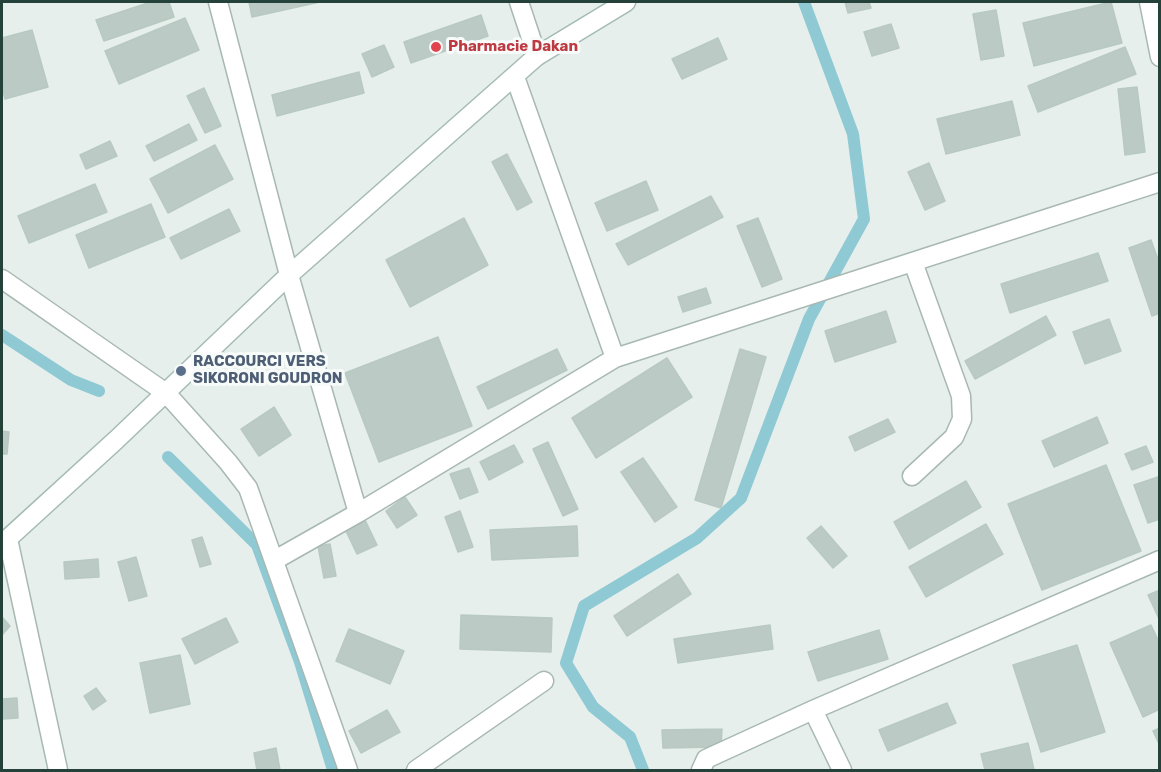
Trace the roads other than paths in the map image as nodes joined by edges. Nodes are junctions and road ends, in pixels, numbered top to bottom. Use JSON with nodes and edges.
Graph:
{"nodes":[{"id":1,"x":218,"y":2,"type":"edge"},
{"id":2,"x":519,"y":2,"type":"edge"},
{"id":3,"x":626,"y":2,"type":"edge"},
{"id":4,"x":1149,"y":2,"type":"edge"},
{"id":5,"x":537,"y":56,"type":"junction"},
{"id":6,"x":1160,"y":57,"type":"edge"},
{"id":7,"x":514,"y":77,"type":"junction"},
{"id":8,"x":1160,"y":182,"type":"edge"},
{"id":9,"x":913,"y":262,"type":"junction"},
{"id":10,"x":289,"y":275,"type":"junction"},
{"id":11,"x":2,"y":279,"type":"edge"},
{"id":12,"x":615,"y":358,"type":"junction"},
{"id":13,"x":166,"y":393,"type":"junction"},
{"id":14,"x":912,"y":476,"type":"dead end"},
{"id":15,"x":358,"y":513,"type":"junction"},
{"id":16,"x":5,"y":542,"type":"edge"},
{"id":17,"x":275,"y":560,"type":"junction"},
{"id":18,"x":1160,"y":560,"type":"edge"},
{"id":19,"x":544,"y":681,"type":"dead end"},
{"id":20,"x":813,"y":710,"type":"junction"},
{"id":21,"x":58,"y":771,"type":"edge"},
{"id":22,"x":348,"y":771,"type":"edge"},
{"id":23,"x":416,"y":771,"type":"edge"},
{"id":24,"x":701,"y":771,"type":"edge"},
{"id":25,"x":842,"y":771,"type":"edge"}],
"edges":[{"from":1,"to":10,"type":"street"},
{"from":2,"to":5,"type":"street"},
{"from":3,"to":5,"type":"street"},
{"from":4,"to":6,"type":"street"},
{"from":5,"to":7,"type":"street"},
{"from":7,"to":10,"type":"street"},
{"from":7,"to":12,"type":"street"},
{"from":8,"to":9,"type":"street"},
{"from":9,"to":12,"type":"street"},
{"from":9,"to":14,"type":"street"},
{"from":10,"to":13,"type":"street"},
{"from":10,"to":15,"type":"street"},
{"from":11,"to":13,"type":"street"},
{"from":12,"to":15,"type":"street"},
{"from":13,"to":16,"type":"street"},
{"from":13,"to":17,"type":"street"},
{"from":15,"to":17,"type":"street"},
{"from":16,"to":21,"type":"street"},
{"from":17,"to":22,"type":"street"},
{"from":18,"to":20,"type":"street"},
{"from":19,"to":23,"type":"street"},
{"from":20,"to":24,"type":"street"},
{"from":20,"to":25,"type":"street"}]}
